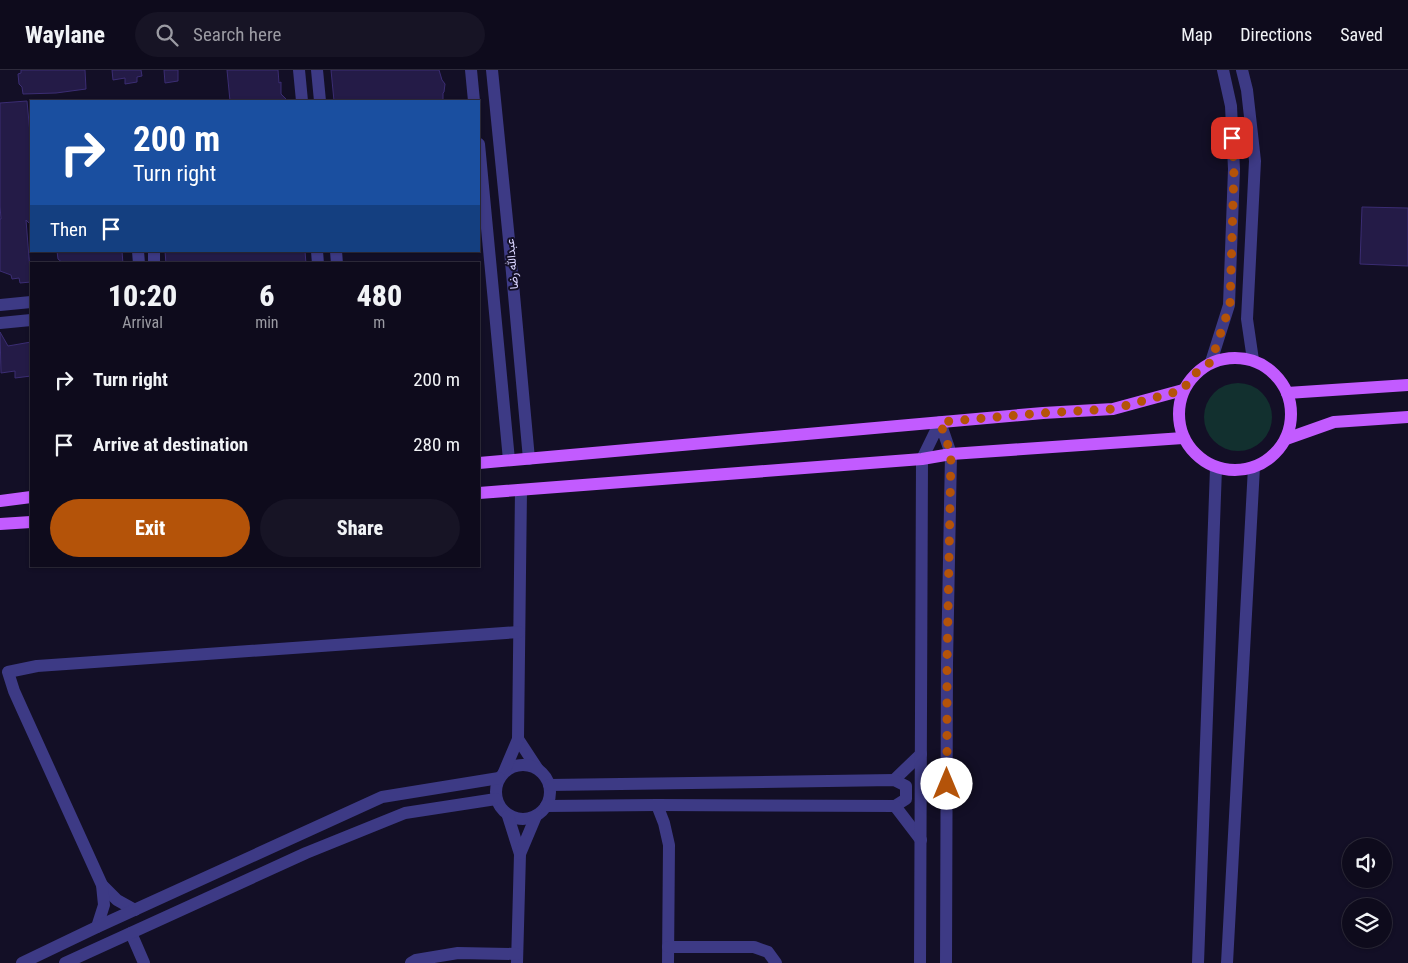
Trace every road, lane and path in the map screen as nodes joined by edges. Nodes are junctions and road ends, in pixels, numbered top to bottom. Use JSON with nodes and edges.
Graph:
{"nodes":[{"id":1,"x":299,"y":70,"type":"edge"},
{"id":2,"x":317,"y":70,"type":"edge"},
{"id":3,"x":471,"y":70,"type":"edge"},
{"id":4,"x":492,"y":70,"type":"edge"},
{"id":5,"x":1223,"y":70,"type":"edge"},
{"id":6,"x":1242,"y":70,"type":"edge"},
{"id":7,"x":302,"y":100,"type":"edge"},
{"id":8,"x":320,"y":100,"type":"edge"},
{"id":9,"x":474,"y":100,"type":"edge"},
{"id":10,"x":480,"y":154,"type":"edge"},
{"id":11,"x":509,"y":240,"type":"junction"},
{"id":12,"x":489,"y":244,"type":"junction"},
{"id":13,"x":485,"y":265,"type":"edge"},
{"id":14,"x":492,"y":281,"type":"junction"},
{"id":15,"x":480,"y":282,"type":"edge"},
{"id":16,"x":30,"y":302,"type":"edge"},
{"id":17,"x":0,"y":305,"type":"edge"},
{"id":18,"x":30,"y":320,"type":"edge"},
{"id":19,"x":0,"y":323,"type":"edge"},
{"id":20,"x":1253,"y":360,"type":"junction"},
{"id":21,"x":1211,"y":362,"type":"junction"},
{"id":22,"x":1408,"y":385,"type":"edge"},
{"id":23,"x":1183,"y":390,"type":"junction"},
{"id":24,"x":1288,"y":393,"type":"junction"},
{"id":25,"x":1408,"y":416,"type":"edge"},
{"id":26,"x":940,"y":422,"type":"junction"},
{"id":27,"x":1183,"y":438,"type":"junction"},
{"id":28,"x":1286,"y":439,"type":"junction"},
{"id":29,"x":951,"y":454,"type":"junction"},
{"id":30,"x":529,"y":459,"type":"junction"},
{"id":31,"x":922,"y":459,"type":"junction"},
{"id":32,"x":509,"y":460,"type":"junction"},
{"id":33,"x":480,"y":463,"type":"edge"},
{"id":34,"x":1254,"y":467,"type":"junction"},
{"id":35,"x":1216,"y":468,"type":"junction"},
{"id":36,"x":521,"y":490,"type":"junction"},
{"id":37,"x":480,"y":493,"type":"edge"},
{"id":38,"x":30,"y":498,"type":"edge"},
{"id":39,"x":0,"y":500,"type":"edge"},
{"id":40,"x":30,"y":522,"type":"edge"},
{"id":41,"x":0,"y":524,"type":"edge"},
{"id":42,"x":519,"y":632,"type":"junction"},
{"id":43,"x":4,"y":672,"type":"edge"},
{"id":44,"x":518,"y":739,"type":"junction"},
{"id":45,"x":921,"y":754,"type":"junction"},
{"id":46,"x":537,"y":768,"type":"junction"},
{"id":47,"x":501,"y":775,"type":"junction"},
{"id":48,"x":894,"y":780,"type":"junction"},
{"id":49,"x":549,"y":786,"type":"junction"},
{"id":50,"x":496,"y":799,"type":"junction"},
{"id":51,"x":657,"y":804,"type":"junction"},
{"id":52,"x":546,"y":806,"type":"junction"},
{"id":53,"x":895,"y":806,"type":"junction"},
{"id":54,"x":508,"y":816,"type":"junction"},
{"id":55,"x":536,"y":816,"type":"junction"},
{"id":56,"x":921,"y":840,"type":"junction"},
{"id":57,"x":520,"y":854,"type":"junction"},
{"id":58,"x":102,"y":885,"type":"junction"},
{"id":59,"x":135,"y":910,"type":"junction"},
{"id":60,"x":97,"y":927,"type":"junction"},
{"id":61,"x":131,"y":933,"type":"junction"},
{"id":62,"x":668,"y":947,"type":"junction"},
{"id":63,"x":517,"y":958,"type":"edge"},
{"id":64,"x":22,"y":963,"type":"edge"},
{"id":65,"x":65,"y":963,"type":"edge"},
{"id":66,"x":144,"y":963,"type":"edge"},
{"id":67,"x":411,"y":963,"type":"edge"},
{"id":68,"x":668,"y":963,"type":"edge"},
{"id":69,"x":776,"y":963,"type":"edge"},
{"id":70,"x":920,"y":963,"type":"edge"},
{"id":71,"x":946,"y":963,"type":"edge"},
{"id":72,"x":1198,"y":963,"type":"edge"},
{"id":73,"x":1227,"y":963,"type":"edge"}],
"edges":[{"from":1,"to":7,"type":"street"},
{"from":2,"to":8,"type":"street"},
{"from":3,"to":9,"type":"street"},
{"from":4,"to":11,"type":"street","name":"عبدالله رضا"},
{"from":5,"to":21,"type":"street"},
{"from":6,"to":20,"type":"street"},
{"from":10,"to":12,"type":"street","name":"عبدالله رضا"},
{"from":11,"to":12,"type":"street"},
{"from":11,"to":30,"type":"street","name":"عبدالله رضا"},
{"from":12,"to":13,"type":"street","name":"عبدالله رضا"},
{"from":13,"to":14,"type":"street","name":"عبدالله رضا"},
{"from":14,"to":15,"type":"street"},
{"from":14,"to":32,"type":"street","name":"عبدالله رضا"},
{"from":16,"to":17,"type":"street"},
{"from":18,"to":19,"type":"street"},
{"from":20,"to":21,"type":"main road"},
{"from":20,"to":24,"type":"main road"},
{"from":21,"to":23,"type":"main road"},
{"from":22,"to":24,"type":"main road"},
{"from":23,"to":26,"type":"main road"},
{"from":23,"to":27,"type":"main road"},
{"from":24,"to":28,"type":"main road"},
{"from":25,"to":28,"type":"main road"},
{"from":26,"to":29,"type":"street"},
{"from":26,"to":30,"type":"main road"},
{"from":26,"to":31,"type":"street"},
{"from":27,"to":29,"type":"main road"},
{"from":27,"to":35,"type":"main road"},
{"from":28,"to":34,"type":"main road"},
{"from":29,"to":31,"type":"main road"},
{"from":29,"to":71,"type":"street"},
{"from":30,"to":32,"type":"main road"},
{"from":31,"to":36,"type":"main road"},
{"from":31,"to":45,"type":"street"},
{"from":32,"to":33,"type":"main road"},
{"from":34,"to":35,"type":"main road"},
{"from":34,"to":73,"type":"street"},
{"from":35,"to":72,"type":"street"},
{"from":36,"to":37,"type":"main road"},
{"from":36,"to":42,"type":"street"},
{"from":38,"to":39,"type":"main road"},
{"from":40,"to":41,"type":"main road"},
{"from":42,"to":43,"type":"street"},
{"from":42,"to":44,"type":"street"},
{"from":43,"to":58,"type":"street"},
{"from":44,"to":46,"type":"street"},
{"from":44,"to":47,"type":"street"},
{"from":45,"to":48,"type":"street"},
{"from":45,"to":56,"type":"street"},
{"from":46,"to":47,"type":"street"},
{"from":46,"to":49,"type":"street"},
{"from":47,"to":50,"type":"street"},
{"from":47,"to":59,"type":"street"},
{"from":48,"to":49,"type":"street"},
{"from":48,"to":53,"type":"street"},
{"from":49,"to":52,"type":"street"},
{"from":50,"to":54,"type":"street"},
{"from":50,"to":61,"type":"street"},
{"from":51,"to":52,"type":"street"},
{"from":51,"to":53,"type":"street"},
{"from":51,"to":62,"type":"street"},
{"from":52,"to":55,"type":"street"},
{"from":53,"to":56,"type":"street"},
{"from":54,"to":55,"type":"street"},
{"from":54,"to":57,"type":"street"},
{"from":55,"to":57,"type":"street"},
{"from":56,"to":70,"type":"street"},
{"from":57,"to":63,"type":"street"},
{"from":58,"to":59,"type":"street"},
{"from":58,"to":60,"type":"street"},
{"from":59,"to":60,"type":"street"},
{"from":60,"to":64,"type":"street"},
{"from":61,"to":65,"type":"street"},
{"from":61,"to":66,"type":"street"},
{"from":62,"to":68,"type":"street"},
{"from":62,"to":69,"type":"street"},
{"from":63,"to":67,"type":"street"}]}
